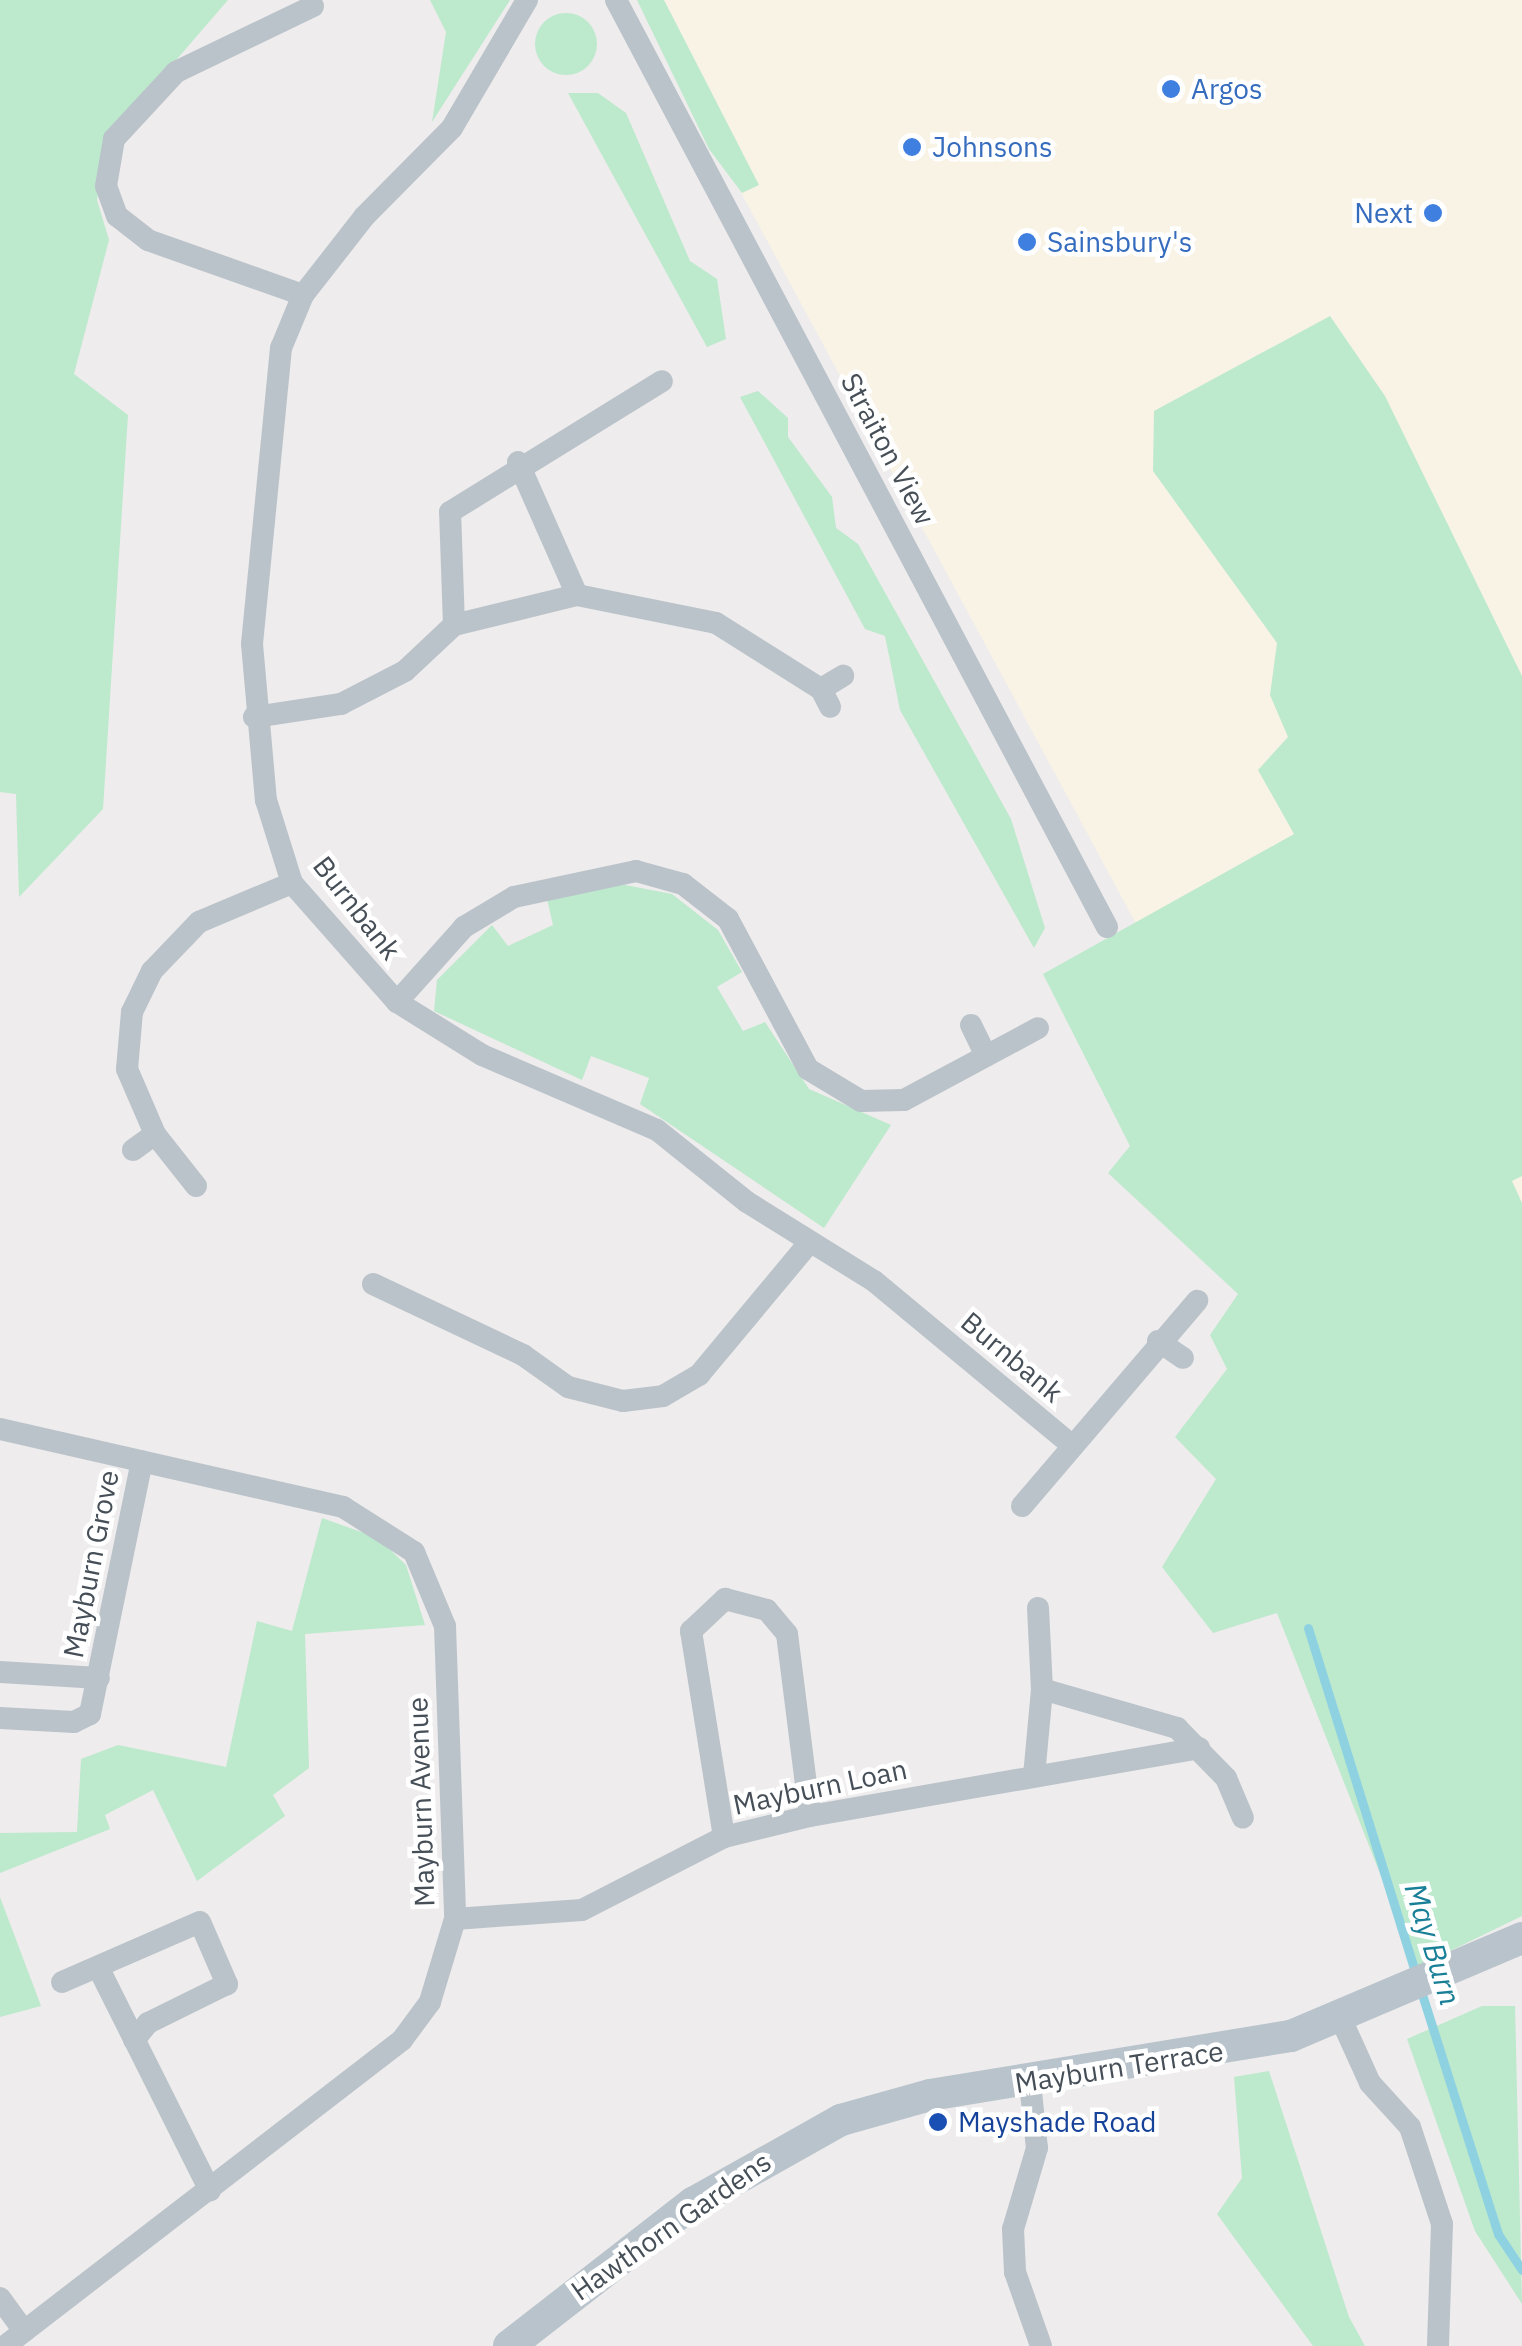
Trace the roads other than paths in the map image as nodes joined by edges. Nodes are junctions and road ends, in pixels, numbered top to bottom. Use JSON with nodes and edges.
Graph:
{"nodes":[{"id":1,"x":526,"y":0,"type":"edge"},
{"id":2,"x":616,"y":0,"type":"edge"},
{"id":3,"x":313,"y":6,"type":"dead end"},
{"id":4,"x":304,"y":295,"type":"junction"},
{"id":5,"x":662,"y":381,"type":"dead end"},
{"id":6,"x":518,"y":462,"type":"junction"},
{"id":7,"x":578,"y":596,"type":"junction"},
{"id":8,"x":454,"y":625,"type":"junction"},
{"id":9,"x":843,"y":676,"type":"dead end"},
{"id":10,"x":254,"y":717,"type":"junction"},
{"id":11,"x":292,"y":882,"type":"junction"},
{"id":12,"x":1108,"y":927,"type":"dead end"},
{"id":13,"x":398,"y":1002,"type":"junction"},
{"id":14,"x":971,"y":1025,"type":"dead end"},
{"id":15,"x":1038,"y":1028,"type":"dead end"},
{"id":16,"x":986,"y":1056,"type":"junction"},
{"id":17,"x":155,"y":1134,"type":"junction"},
{"id":18,"x":133,"y":1150,"type":"dead end"},
{"id":19,"x":196,"y":1186,"type":"dead end"},
{"id":20,"x":808,"y":1244,"type":"junction"},
{"id":21,"x":373,"y":1284,"type":"dead end"},
{"id":22,"x":1197,"y":1301,"type":"dead end"},
{"id":23,"x":1158,"y":1340,"type":"junction"},
{"id":24,"x":1183,"y":1358,"type":"dead end"},
{"id":25,"x":0,"y":1428,"type":"edge"},
{"id":26,"x":1070,"y":1444,"type":"junction"},
{"id":27,"x":142,"y":1461,"type":"junction"},
{"id":28,"x":1022,"y":1506,"type":"dead end"},
{"id":29,"x":1038,"y":1608,"type":"dead end"},
{"id":30,"x":0,"y":1672,"type":"edge"},
{"id":31,"x":100,"y":1678,"type":"junction"},
{"id":32,"x":1042,"y":1689,"type":"junction"},
{"id":33,"x":0,"y":1718,"type":"edge"},
{"id":34,"x":1199,"y":1748,"type":"junction"},
{"id":35,"x":1034,"y":1776,"type":"junction"},
{"id":36,"x":810,"y":1816,"type":"junction"},
{"id":37,"x":1244,"y":1818,"type":"dead end"},
{"id":38,"x":724,"y":1837,"type":"junction"},
{"id":39,"x":455,"y":1919,"type":"junction"},
{"id":40,"x":1522,"y":1938,"type":"edge"},
{"id":41,"x":98,"y":1967,"type":"junction"},
{"id":42,"x":62,"y":1982,"type":"dead end"},
{"id":43,"x":1340,"y":2020,"type":"junction"},
{"id":44,"x":134,"y":2040,"type":"junction"},
{"id":45,"x":1030,"y":2084,"type":"junction"},
{"id":46,"x":841,"y":2120,"type":"joint"},
{"id":47,"x":210,"y":2191,"type":"junction"},
{"id":48,"x":0,"y":2298,"type":"edge"},
{"id":49,"x":24,"y":2330,"type":"junction"},
{"id":50,"x":5,"y":2346,"type":"edge"},
{"id":51,"x":510,"y":2346,"type":"edge"},
{"id":52,"x":1041,"y":2346,"type":"edge"},
{"id":53,"x":1438,"y":2346,"type":"edge"}],
"edges":[{"from":1,"to":4,"type":"street","name":"Burnbank"},
{"from":2,"to":12,"type":"street","name":"Straiton View"},
{"from":3,"to":4,"type":"street"},
{"from":4,"to":10,"type":"street","name":"Burnbank"},
{"from":5,"to":6,"type":"street"},
{"from":6,"to":7,"type":"street"},
{"from":6,"to":8,"type":"street"},
{"from":7,"to":8,"type":"street"},
{"from":7,"to":9,"type":"street"},
{"from":8,"to":10,"type":"street"},
{"from":10,"to":11,"type":"street","name":"Burnbank"},
{"from":11,"to":13,"type":"street","name":"Burnbank"},
{"from":11,"to":17,"type":"street"},
{"from":13,"to":16,"type":"street"},
{"from":13,"to":20,"type":"street","name":"Burnbank"},
{"from":14,"to":16,"type":"street"},
{"from":15,"to":16,"type":"street"},
{"from":17,"to":18,"type":"street"},
{"from":17,"to":19,"type":"street"},
{"from":20,"to":21,"type":"street"},
{"from":20,"to":26,"type":"street","name":"Burnbank"},
{"from":22,"to":23,"type":"street"},
{"from":23,"to":24,"type":"street"},
{"from":23,"to":26,"type":"street"},
{"from":25,"to":27,"type":"street","name":"Mayburn Avenue"},
{"from":26,"to":28,"type":"street"},
{"from":27,"to":31,"type":"street","name":"Mayburn Grove"},
{"from":27,"to":39,"type":"street","name":"Mayburn Avenue"},
{"from":29,"to":32,"type":"street"},
{"from":30,"to":31,"type":"street","name":"Mayburn Grove"},
{"from":31,"to":33,"type":"street","name":"Mayburn Grove"},
{"from":32,"to":34,"type":"street"},
{"from":32,"to":35,"type":"street"},
{"from":34,"to":35,"type":"street","name":"Mayburn Loan"},
{"from":34,"to":37,"type":"street"},
{"from":35,"to":36,"type":"street","name":"Mayburn Loan"},
{"from":36,"to":38,"type":"street","name":"Mayburn Loan"},
{"from":36,"to":38,"type":"street"},
{"from":38,"to":39,"type":"street","name":"Mayburn Loan"},
{"from":39,"to":47,"type":"street","name":"Mayburn Avenue"},
{"from":40,"to":43,"type":"main road","name":"Mayburn Terrace"},
{"from":41,"to":42,"type":"street"},
{"from":41,"to":44,"type":"street"},
{"from":41,"to":44,"type":"street"},
{"from":43,"to":45,"type":"main road","name":"Mayburn Terrace"},
{"from":43,"to":53,"type":"street"},
{"from":44,"to":47,"type":"street"},
{"from":45,"to":46,"type":"main road","name":"Mayburn Terrace"},
{"from":45,"to":52,"type":"street"},
{"from":46,"to":51,"type":"main road","name":"Hawthorn Gardens"},
{"from":47,"to":49,"type":"street","name":"Mayburn Avenue"},
{"from":48,"to":49,"type":"street"},
{"from":49,"to":50,"type":"street","name":"Mayburn Avenue"}]}
